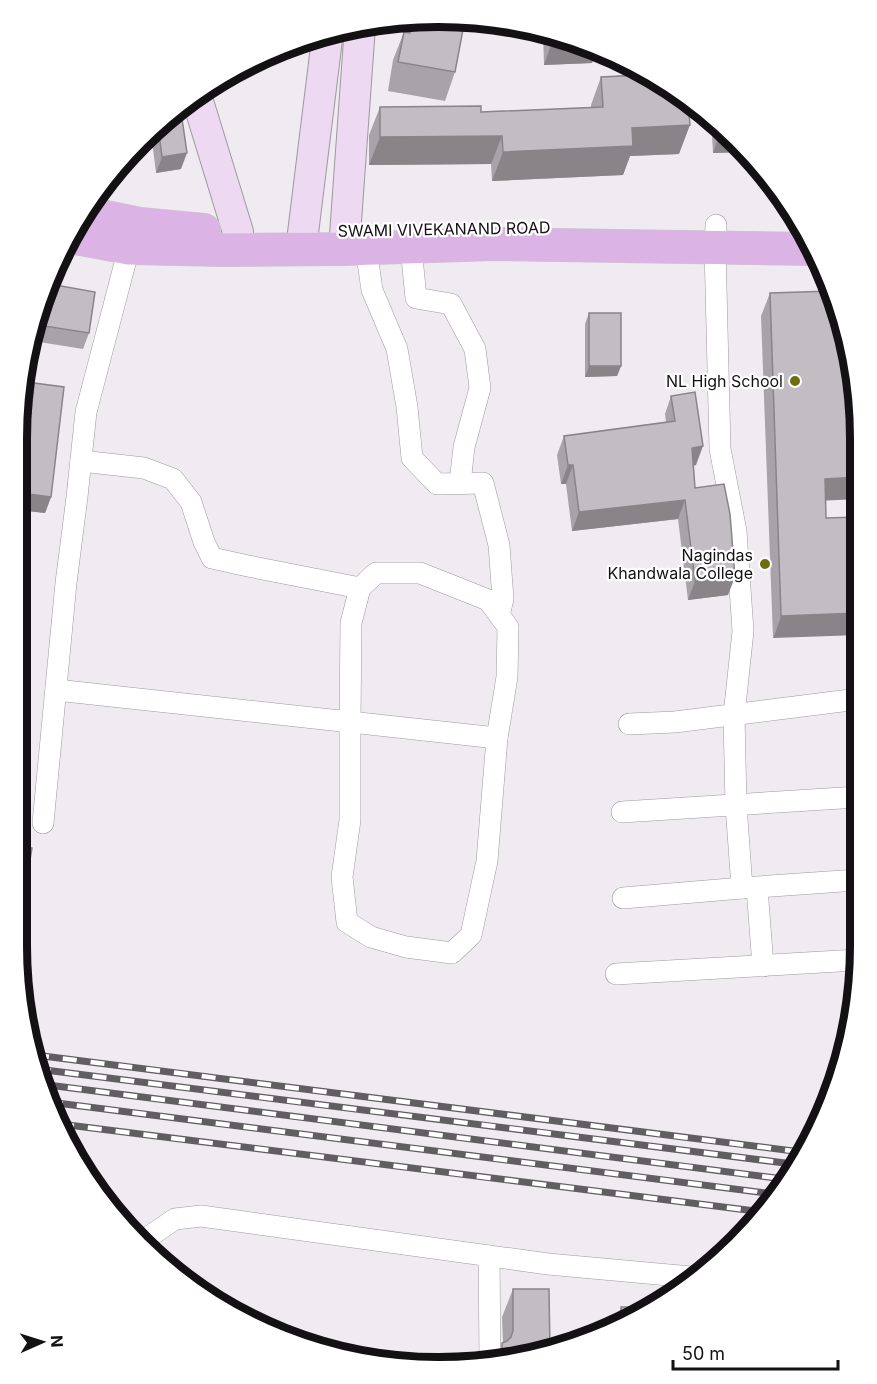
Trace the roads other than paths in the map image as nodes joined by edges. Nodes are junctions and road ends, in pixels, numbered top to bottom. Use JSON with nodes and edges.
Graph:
{"nodes":[{"id":1,"x":360,"y":35,"type":"edge"},
{"id":2,"x":327,"y":43,"type":"edge"},
{"id":3,"x":199,"y":104,"type":"edge"},
{"id":4,"x":93,"y":214,"type":"edge"},
{"id":5,"x":792,"y":229,"type":"edge"},
{"id":6,"x":238,"y":232,"type":"junction"},
{"id":7,"x":715,"y":236,"type":"junction"},
{"id":8,"x":79,"y":239,"type":"edge"},
{"id":9,"x":302,"y":240,"type":"junction"},
{"id":10,"x":352,"y":243,"type":"junction"},
{"id":11,"x":411,"y":247,"type":"junction"},
{"id":12,"x":803,"y":247,"type":"edge"},
{"id":13,"x":129,"y":249,"type":"junction"},
{"id":14,"x":72,"y":251,"type":"edge"},
{"id":15,"x":81,"y":461,"type":"junction"},
{"id":16,"x":460,"y":483,"type":"junction"},
{"id":17,"x":360,"y":588,"type":"junction"},
{"id":18,"x":499,"y":615,"type":"junction"},
{"id":19,"x":56,"y":690,"type":"junction"},
{"id":20,"x":850,"y":700,"type":"edge"},
{"id":21,"x":734,"y":715,"type":"junction"},
{"id":22,"x":350,"y":722,"type":"junction"},
{"id":23,"x":629,"y":724,"type":"dead end"},
{"id":24,"x":497,"y":738,"type":"junction"},
{"id":25,"x":850,"y":798,"type":"edge"},
{"id":26,"x":736,"y":805,"type":"junction"},
{"id":27,"x":622,"y":812,"type":"dead end"},
{"id":28,"x":43,"y":823,"type":"dead end"},
{"id":29,"x":850,"y":881,"type":"edge"},
{"id":30,"x":750,"y":888,"type":"junction"},
{"id":31,"x":623,"y":898,"type":"dead end"},
{"id":32,"x":849,"y":960,"type":"edge"},
{"id":33,"x":763,"y":966,"type":"junction"},
{"id":34,"x":616,"y":975,"type":"dead end"},
{"id":35,"x":149,"y":1237,"type":"edge"},
{"id":36,"x":489,"y":1256,"type":"junction"},
{"id":37,"x":683,"y":1276,"type":"edge"},
{"id":38,"x":490,"y":1353,"type":"edge"}],
"edges":[{"from":1,"to":10,"type":"main road"},
{"from":2,"to":9,"type":"main road"},
{"from":3,"to":6,"type":"main road"},
{"from":4,"to":6,"type":"main road","name":"SWAMI VIVEKANAND ROAD"},
{"from":5,"to":7,"type":"main road","name":"SWAMI VIVEKANAND ROAD"},
{"from":6,"to":9,"type":"main road","name":"SWAMI VIVEKANAND ROAD"},
{"from":7,"to":10,"type":"main road","name":"SWAMI VIVEKANAND ROAD"},
{"from":7,"to":11,"type":"main road","name":"SWAMI VIVEKANAND ROAD"},
{"from":7,"to":12,"type":"main road","name":"SWAMI VIVEKANAND ROAD"},
{"from":7,"to":21,"type":"street"},
{"from":8,"to":13,"type":"main road","name":"SWAMI VIVEKANAND ROAD"},
{"from":9,"to":10,"type":"main road","name":"SWAMI VIVEKANAND ROAD"},
{"from":9,"to":13,"type":"main road","name":"SWAMI VIVEKANAND ROAD"},
{"from":10,"to":11,"type":"main road","name":"SWAMI VIVEKANAND ROAD"},
{"from":10,"to":16,"type":"street"},
{"from":11,"to":16,"type":"street"},
{"from":13,"to":14,"type":"main road","name":"SWAMI VIVEKANAND ROAD"},
{"from":13,"to":15,"type":"street"},
{"from":15,"to":17,"type":"street"},
{"from":15,"to":19,"type":"street"},
{"from":16,"to":18,"type":"street"},
{"from":17,"to":18,"type":"street"},
{"from":17,"to":22,"type":"street"},
{"from":18,"to":24,"type":"street"},
{"from":19,"to":22,"type":"street"},
{"from":19,"to":28,"type":"street"},
{"from":20,"to":21,"type":"street"},
{"from":21,"to":23,"type":"street"},
{"from":21,"to":26,"type":"street"},
{"from":22,"to":24,"type":"street"},
{"from":22,"to":24,"type":"street"},
{"from":25,"to":26,"type":"street"},
{"from":26,"to":27,"type":"street"},
{"from":26,"to":30,"type":"street"},
{"from":29,"to":30,"type":"street"},
{"from":30,"to":31,"type":"street"},
{"from":30,"to":33,"type":"street"},
{"from":32,"to":33,"type":"street"},
{"from":33,"to":34,"type":"street"},
{"from":35,"to":36,"type":"street"},
{"from":36,"to":37,"type":"street"},
{"from":36,"to":38,"type":"street"}]}
